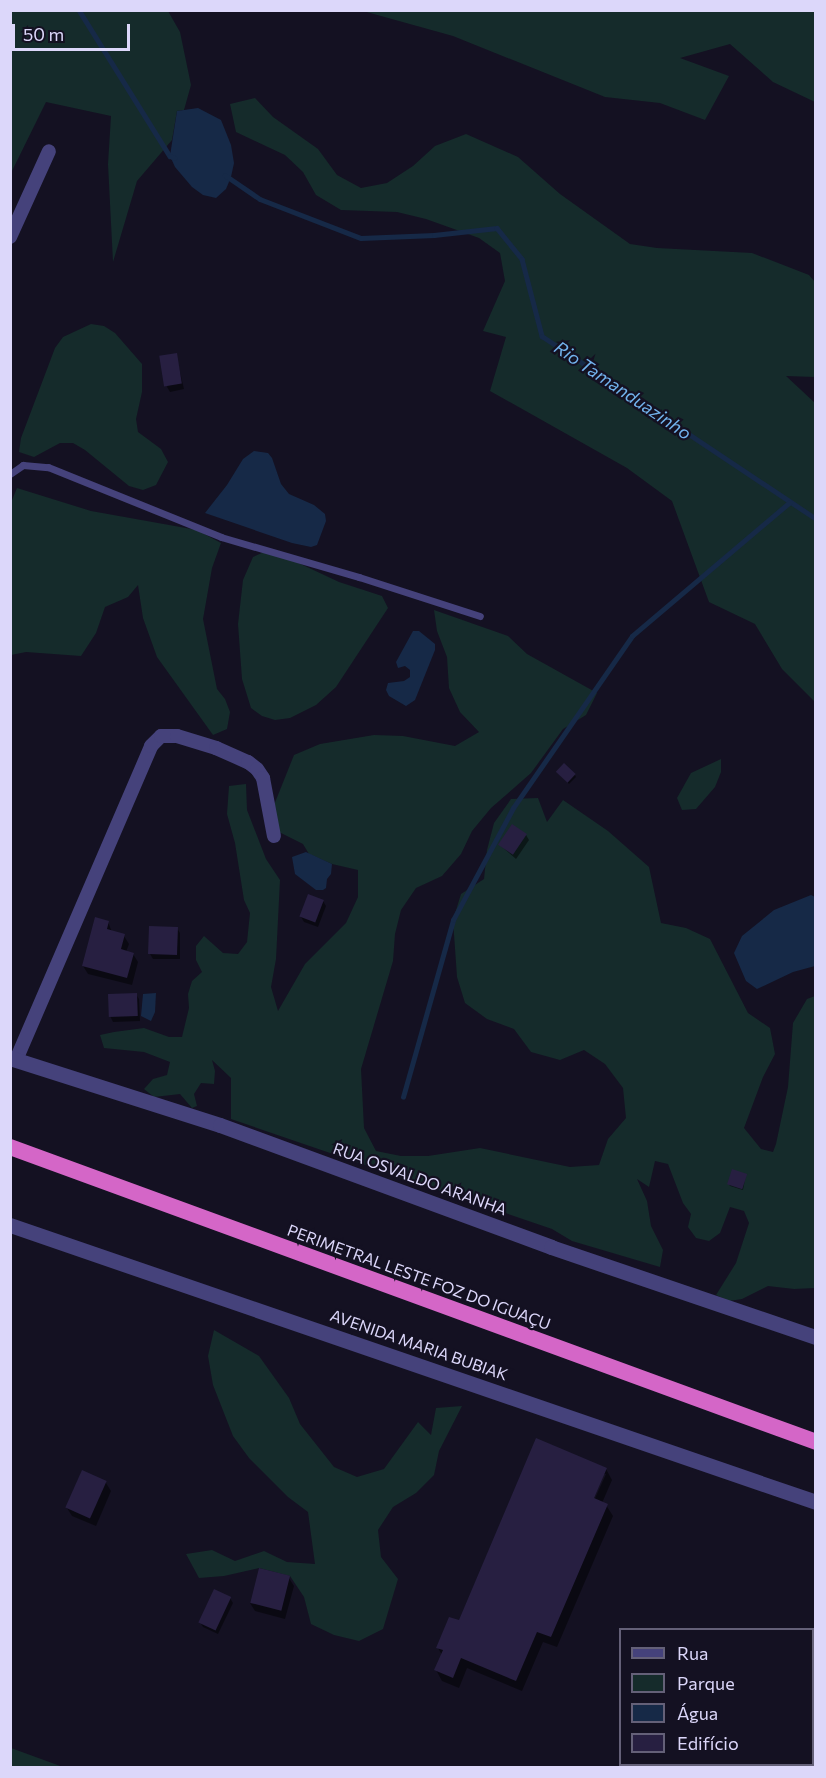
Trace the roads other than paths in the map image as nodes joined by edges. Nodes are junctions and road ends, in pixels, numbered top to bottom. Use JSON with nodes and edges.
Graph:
{"nodes":[{"id":1,"x":49,"y":151,"type":"dead end"},
{"id":2,"x":10,"y":237,"type":"edge"},
{"id":3,"x":10,"y":474,"type":"edge"},
{"id":4,"x":480,"y":616,"type":"dead end"},
{"id":5,"x":274,"y":836,"type":"dead end"},
{"id":6,"x":13,"y":1059,"type":"edge"},
{"id":7,"x":10,"y":1147,"type":"edge"},
{"id":8,"x":10,"y":1225,"type":"edge"},
{"id":9,"x":816,"y":1337,"type":"edge"},
{"id":10,"x":816,"y":1442,"type":"edge"},
{"id":11,"x":816,"y":1502,"type":"edge"}],
"edges":[{"from":1,"to":2,"type":"street"},
{"from":3,"to":4,"type":"lane"},
{"from":5,"to":6,"type":"street"},
{"from":6,"to":9,"type":"street","name":"RUA OSVALDO ARANHA"},
{"from":7,"to":10,"type":"highway","name":"PERIMETRAL LESTE FOZ DO IGUAÇU"},
{"from":8,"to":11,"type":"street","name":"AVENIDA MARIA BUBIAK"}]}
